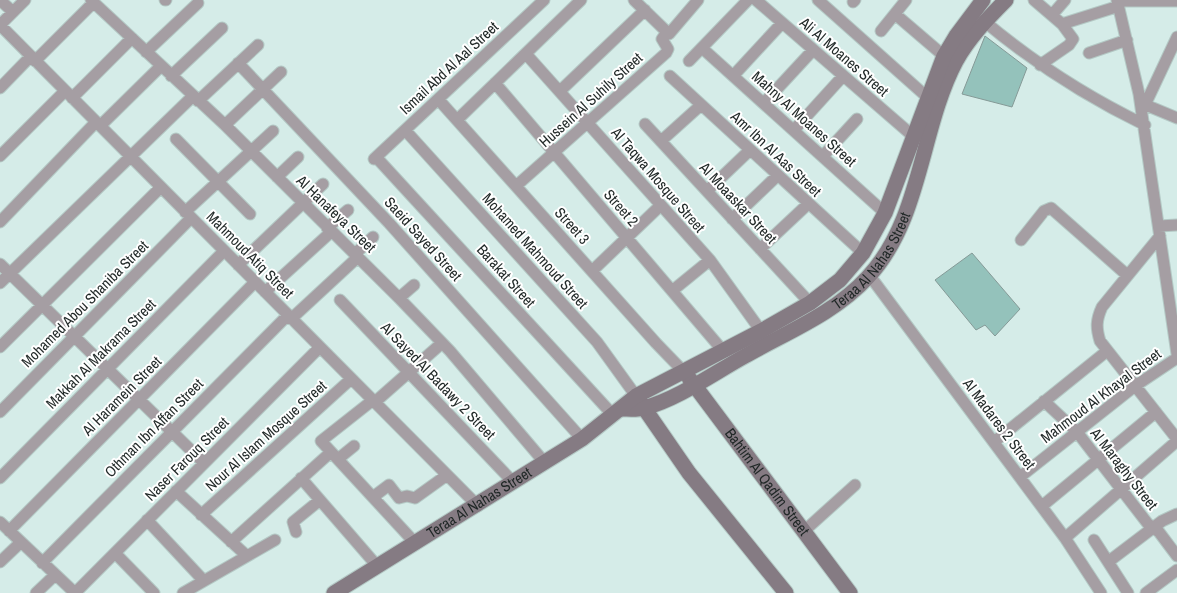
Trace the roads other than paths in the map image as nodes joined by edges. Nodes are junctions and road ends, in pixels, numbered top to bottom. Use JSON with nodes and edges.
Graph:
{"nodes":[{"id":1,"x":0,"y":0,"type":"edge"},
{"id":2,"x":25,"y":0,"type":"edge"},
{"id":3,"x":544,"y":0,"type":"edge"},
{"id":4,"x":581,"y":0,"type":"edge"},
{"id":5,"x":634,"y":0,"type":"edge"},
{"id":6,"x":698,"y":0,"type":"edge"},
{"id":7,"x":748,"y":0,"type":"edge"},
{"id":8,"x":756,"y":0,"type":"edge"},
{"id":9,"x":818,"y":0,"type":"edge"},
{"id":10,"x":906,"y":0,"type":"edge"},
{"id":11,"x":983,"y":0,"type":"edge"},
{"id":12,"x":1006,"y":0,"type":"edge"},
{"id":13,"x":1034,"y":0,"type":"edge"},
{"id":14,"x":1065,"y":0,"type":"edge"},
{"id":15,"x":93,"y":1,"type":"edge"},
{"id":16,"x":1177,"y":1,"type":"edge"},
{"id":17,"x":1118,"y":2,"type":"edge"},
{"id":18,"x":198,"y":3,"type":"dead end"},
{"id":19,"x":645,"y":10,"type":"junction"},
{"id":20,"x":13,"y":12,"type":"junction"},
{"id":21,"x":895,"y":14,"type":"junction"},
{"id":22,"x":1052,"y":15,"type":"junction"},
{"id":23,"x":984,"y":21,"type":"junction"},
{"id":24,"x":782,"y":23,"type":"junction"},
{"id":25,"x":1062,"y":24,"type":"junction"},
{"id":26,"x":0,"y":25,"type":"edge"},
{"id":27,"x":222,"y":28,"type":"dead end"},
{"id":28,"x":881,"y":31,"type":"dead end"},
{"id":29,"x":668,"y":33,"type":"junction"},
{"id":30,"x":132,"y":38,"type":"junction"},
{"id":31,"x":1126,"y":40,"type":"junction"},
{"id":32,"x":1176,"y":44,"type":"edge"},
{"id":33,"x":258,"y":45,"type":"dead end"},
{"id":34,"x":702,"y":48,"type":"junction"},
{"id":35,"x":813,"y":50,"type":"junction"},
{"id":36,"x":146,"y":52,"type":"junction"},
{"id":37,"x":526,"y":54,"type":"junction"},
{"id":38,"x":1089,"y":54,"type":"dead end"},
{"id":39,"x":944,"y":56,"type":"junction"},
{"id":40,"x":33,"y":59,"type":"junction"},
{"id":41,"x":689,"y":61,"type":"dead end"},
{"id":42,"x":238,"y":63,"type":"junction"},
{"id":43,"x":1040,"y":65,"type":"junction"},
{"id":44,"x":161,"y":66,"type":"junction"},
{"id":45,"x":281,"y":72,"type":"dead end"},
{"id":46,"x":171,"y":76,"type":"junction"},
{"id":47,"x":670,"y":76,"type":"dead end"},
{"id":48,"x":733,"y":76,"type":"junction"},
{"id":49,"x":843,"y":76,"type":"junction"},
{"id":50,"x":495,"y":84,"type":"junction"},
{"id":51,"x":0,"y":88,"type":"edge"},
{"id":52,"x":262,"y":89,"type":"junction"},
{"id":53,"x":560,"y":91,"type":"junction"},
{"id":54,"x":69,"y":94,"type":"junction"},
{"id":55,"x":928,"y":97,"type":"junction"},
{"id":56,"x":195,"y":99,"type":"junction"},
{"id":57,"x":438,"y":99,"type":"junction"},
{"id":58,"x":764,"y":103,"type":"junction"},
{"id":59,"x":1143,"y":104,"type":"junction"},
{"id":60,"x":701,"y":105,"type":"junction"},
{"id":61,"x":1177,"y":118,"type":"edge"},
{"id":62,"x":856,"y":119,"type":"dead end"},
{"id":63,"x":457,"y":120,"type":"junction"},
{"id":64,"x":588,"y":123,"type":"junction"},
{"id":65,"x":98,"y":124,"type":"junction"},
{"id":66,"x":645,"y":124,"type":"dead end"},
{"id":67,"x":225,"y":125,"type":"junction"},
{"id":68,"x":1145,"y":126,"type":"junction"},
{"id":69,"x":405,"y":130,"type":"junction"},
{"id":70,"x":794,"y":130,"type":"junction"},
{"id":71,"x":273,"y":131,"type":"dead end"},
{"id":72,"x":914,"y":136,"type":"junction"},
{"id":73,"x":176,"y":139,"type":"dead end"},
{"id":74,"x":661,"y":141,"type":"junction"},
{"id":75,"x":750,"y":150,"type":"junction"},
{"id":76,"x":251,"y":151,"type":"junction"},
{"id":77,"x":554,"y":153,"type":"junction"},
{"id":78,"x":0,"y":156,"type":"edge"},
{"id":79,"x":130,"y":156,"type":"junction"},
{"id":80,"x":823,"y":156,"type":"junction"},
{"id":81,"x":298,"y":157,"type":"dead end"},
{"id":82,"x":375,"y":158,"type":"joint"},
{"id":83,"x":777,"y":176,"type":"junction"},
{"id":84,"x":277,"y":177,"type":"junction"},
{"id":85,"x":218,"y":182,"type":"junction"},
{"id":86,"x":323,"y":184,"type":"dead end"},
{"id":87,"x":516,"y":186,"type":"junction"},
{"id":88,"x":161,"y":187,"type":"junction"},
{"id":89,"x":707,"y":191,"type":"junction"},
{"id":90,"x":302,"y":203,"type":"junction"},
{"id":91,"x":808,"y":204,"type":"junction"},
{"id":92,"x":661,"y":205,"type":"junction"},
{"id":93,"x":348,"y":210,"type":"dead end"},
{"id":94,"x":885,"y":213,"type":"junction"},
{"id":95,"x":250,"y":214,"type":"dead end"},
{"id":96,"x":188,"y":215,"type":"junction"},
{"id":97,"x":732,"y":219,"type":"junction"},
{"id":98,"x":0,"y":222,"type":"edge"},
{"id":99,"x":1177,"y":225,"type":"edge"},
{"id":100,"x":876,"y":228,"type":"junction"},
{"id":101,"x":329,"y":230,"type":"junction"},
{"id":102,"x":1160,"y":231,"type":"junction"},
{"id":103,"x":373,"y":237,"type":"dead end"},
{"id":104,"x":626,"y":238,"type":"junction"},
{"id":105,"x":894,"y":238,"type":"junction"},
{"id":106,"x":1021,"y":240,"type":"dead end"},
{"id":107,"x":760,"y":250,"type":"junction"},
{"id":108,"x":224,"y":251,"type":"junction"},
{"id":109,"x":862,"y":254,"type":"junction"},
{"id":110,"x":356,"y":256,"type":"junction"},
{"id":111,"x":710,"y":260,"type":"junction"},
{"id":112,"x":0,"y":264,"type":"edge"},
{"id":113,"x":238,"y":265,"type":"junction"},
{"id":114,"x":592,"y":270,"type":"junction"},
{"id":115,"x":10,"y":273,"type":"junction"},
{"id":116,"x":1171,"y":274,"type":"edge"},
{"id":117,"x":1128,"y":275,"type":"junction"},
{"id":118,"x":870,"y":276,"type":"junction"},
{"id":119,"x":255,"y":282,"type":"junction"},
{"id":120,"x":0,"y":283,"type":"edge"},
{"id":121,"x":414,"y":285,"type":"dead end"},
{"id":122,"x":672,"y":291,"type":"junction"},
{"id":123,"x":265,"y":292,"type":"junction"},
{"id":124,"x":399,"y":298,"type":"junction"},
{"id":125,"x":340,"y":300,"type":"dead end"},
{"id":126,"x":810,"y":303,"type":"junction"},
{"id":127,"x":42,"y":305,"type":"junction"},
{"id":128,"x":290,"y":317,"type":"junction"},
{"id":129,"x":761,"y":331,"type":"junction"},
{"id":130,"x":74,"y":336,"type":"junction"},
{"id":131,"x":442,"y":343,"type":"junction"},
{"id":132,"x":0,"y":347,"type":"edge"},
{"id":133,"x":320,"y":347,"type":"junction"},
{"id":134,"x":1107,"y":351,"type":"junction"},
{"id":135,"x":1177,"y":351,"type":"edge"},
{"id":136,"x":724,"y":352,"type":"junction"},
{"id":137,"x":108,"y":369,"type":"junction"},
{"id":138,"x":408,"y":372,"type":"junction"},
{"id":139,"x":684,"y":372,"type":"junction"},
{"id":140,"x":351,"y":379,"type":"junction"},
{"id":141,"x":695,"y":386,"type":"junction"},
{"id":142,"x":1135,"y":386,"type":"junction"},
{"id":143,"x":139,"y":399,"type":"junction"},
{"id":144,"x":374,"y":401,"type":"junction"},
{"id":145,"x":1044,"y":401,"type":"junction"},
{"id":146,"x":640,"y":402,"type":"junction"},
{"id":147,"x":0,"y":412,"type":"edge"},
{"id":148,"x":617,"y":412,"type":"junction"},
{"id":149,"x":1156,"y":412,"type":"junction"},
{"id":150,"x":172,"y":432,"type":"junction"},
{"id":151,"x":1077,"y":432,"type":"junction"},
{"id":152,"x":582,"y":439,"type":"junction"},
{"id":153,"x":1177,"y":440,"type":"edge"},
{"id":154,"x":994,"y":442,"type":"junction"},
{"id":155,"x":354,"y":446,"type":"dead end"},
{"id":156,"x":334,"y":456,"type":"junction"},
{"id":157,"x":1098,"y":460,"type":"junction"},
{"id":158,"x":204,"y":463,"type":"junction"},
{"id":159,"x":545,"y":463,"type":"junction"},
{"id":160,"x":447,"y":475,"type":"junction"},
{"id":161,"x":1020,"y":477,"type":"junction"},
{"id":162,"x":0,"y":478,"type":"edge"},
{"id":163,"x":301,"y":478,"type":"junction"},
{"id":164,"x":514,"y":483,"type":"junction"},
{"id":165,"x":855,"y":485,"type":"dead end"},
{"id":166,"x":1121,"y":490,"type":"junction"},
{"id":167,"x":176,"y":491,"type":"junction"},
{"id":168,"x":373,"y":497,"type":"junction"},
{"id":169,"x":320,"y":500,"type":"junction"},
{"id":170,"x":478,"y":506,"type":"junction"},
{"id":171,"x":1042,"y":506,"type":"junction"},
{"id":172,"x":1177,"y":514,"type":"edge"},
{"id":173,"x":201,"y":515,"type":"junction"},
{"id":174,"x":147,"y":520,"type":"junction"},
{"id":175,"x":0,"y":522,"type":"edge"},
{"id":176,"x":1153,"y":528,"type":"junction"},
{"id":177,"x":9,"y":531,"type":"junction"},
{"id":178,"x":296,"y":532,"type":"dead end"},
{"id":179,"x":802,"y":532,"type":"junction"},
{"id":180,"x":1065,"y":538,"type":"junction"},
{"id":181,"x":275,"y":540,"type":"dead end"},
{"id":182,"x":1094,"y":540,"type":"dead end"},
{"id":183,"x":231,"y":542,"type":"junction"},
{"id":184,"x":20,"y":543,"type":"junction"},
{"id":185,"x":416,"y":544,"type":"junction"},
{"id":186,"x":115,"y":553,"type":"junction"},
{"id":187,"x":247,"y":556,"type":"junction"},
{"id":188,"x":1177,"y":556,"type":"edge"},
{"id":189,"x":0,"y":562,"type":"edge"},
{"id":190,"x":1108,"y":562,"type":"junction"},
{"id":191,"x":42,"y":563,"type":"junction"},
{"id":192,"x":378,"y":567,"type":"junction"},
{"id":193,"x":1177,"y":570,"type":"edge"},
{"id":194,"x":55,"y":575,"type":"junction"},
{"id":195,"x":204,"y":581,"type":"junction"},
{"id":196,"x":36,"y":593,"type":"edge"},
{"id":197,"x":75,"y":593,"type":"edge"},
{"id":198,"x":154,"y":593,"type":"edge"},
{"id":199,"x":182,"y":593,"type":"edge"},
{"id":200,"x":334,"y":593,"type":"edge"},
{"id":201,"x":786,"y":593,"type":"edge"},
{"id":202,"x":850,"y":593,"type":"edge"},
{"id":203,"x":1101,"y":593,"type":"edge"},
{"id":204,"x":1128,"y":593,"type":"edge"},
{"id":205,"x":1146,"y":593,"type":"edge"}],
"edges":[{"from":1,"to":20,"type":"street"},
{"from":2,"to":20,"type":"street"},
{"from":3,"to":57,"type":"street","name":"Ismail Abd Al Aal Street"},
{"from":4,"to":37,"type":"street"},
{"from":5,"to":19,"type":"street"},
{"from":6,"to":29,"type":"street"},
{"from":7,"to":34,"type":"street"},
{"from":8,"to":24,"type":"street","name":"Ali Al Moanes Street"},
{"from":9,"to":55,"type":"street"},
{"from":10,"to":21,"type":"street"},
{"from":11,"to":39,"type":"main road","name":"Teraa Al Nahas Street"},
{"from":12,"to":23,"type":"main road","name":"Teraa Al Nahas Street"},
{"from":13,"to":22,"type":"street"},
{"from":14,"to":22,"type":"street"},
{"from":15,"to":30,"type":"street","name":"Al Hanafeya Street"},
{"from":15,"to":40,"type":"street"},
{"from":16,"to":17,"type":"street"},
{"from":17,"to":25,"type":"street"},
{"from":17,"to":31,"type":"street"},
{"from":18,"to":36,"type":"street"},
{"from":19,"to":29,"type":"street"},
{"from":19,"to":53,"type":"street"},
{"from":20,"to":26,"type":"street"},
{"from":21,"to":28,"type":"street"},
{"from":21,"to":39,"type":"street"},
{"from":22,"to":25,"type":"street"},
{"from":23,"to":43,"type":"street"},
{"from":23,"to":105,"type":"main road","name":"Teraa Al Nahas Street"},
{"from":24,"to":35,"type":"street","name":"Ali Al Moanes Street"},
{"from":24,"to":48,"type":"street"},
{"from":25,"to":43,"type":"street"},
{"from":26,"to":40,"type":"street","name":"Mahmoud Atiq Street"},
{"from":27,"to":46,"type":"street"},
{"from":29,"to":64,"type":"street","name":"Hussein Al Suhily Street"},
{"from":30,"to":36,"type":"street","name":"Al Hanafeya Street"},
{"from":30,"to":54,"type":"street"},
{"from":31,"to":38,"type":"street"},
{"from":31,"to":59,"type":"street"},
{"from":32,"to":59,"type":"street"},
{"from":33,"to":42,"type":"street"},
{"from":34,"to":41,"type":"street"},
{"from":34,"to":48,"type":"street","name":"Mahny Al Moanes Street"},
{"from":35,"to":49,"type":"street","name":"Ali Al Moanes Street"},
{"from":35,"to":58,"type":"street"},
{"from":36,"to":44,"type":"street","name":"Al Hanafeya Street"},
{"from":37,"to":50,"type":"street"},
{"from":37,"to":53,"type":"street","name":"Al Taqwa Mosque Street"},
{"from":39,"to":55,"type":"main road","name":"Teraa Al Nahas Street"},
{"from":40,"to":51,"type":"street"},
{"from":40,"to":54,"type":"street","name":"Mahmoud Atiq Street"},
{"from":42,"to":52,"type":"street","name":"Saeid Sayed Street"},
{"from":42,"to":56,"type":"street"},
{"from":43,"to":68,"type":"street"},
{"from":44,"to":46,"type":"street","name":"Al Hanafeya Street"},
{"from":44,"to":65,"type":"street"},
{"from":45,"to":52,"type":"street"},
{"from":46,"to":56,"type":"street","name":"Al Hanafeya Street"},
{"from":47,"to":60,"type":"street","name":"Amr Ibn Al Aas Street"},
{"from":48,"to":58,"type":"street","name":"Mahny Al Moanes Street"},
{"from":49,"to":70,"type":"street"},
{"from":49,"to":72,"type":"street","name":"Ali Al Moanes Street"},
{"from":50,"to":63,"type":"street"},
{"from":50,"to":77,"type":"street","name":"Street 2"},
{"from":52,"to":67,"type":"street"},
{"from":52,"to":152,"type":"street","name":"Saeid Sayed Street"},
{"from":53,"to":64,"type":"street","name":"Al Taqwa Mosque Street"},
{"from":54,"to":65,"type":"street","name":"Mahmoud Atiq Street"},
{"from":54,"to":78,"type":"street"},
{"from":55,"to":72,"type":"main road","name":"Teraa Al Nahas Street"},
{"from":56,"to":67,"type":"street","name":"Al Hanafeya Street"},
{"from":56,"to":79,"type":"street"},
{"from":57,"to":63,"type":"street","name":"Street 3"},
{"from":57,"to":69,"type":"street","name":"Ismail Abd Al Aal Street"},
{"from":58,"to":70,"type":"street","name":"Mahny Al Moanes Street"},
{"from":59,"to":61,"type":"street"},
{"from":59,"to":68,"type":"street"},
{"from":60,"to":74,"type":"street"},
{"from":60,"to":75,"type":"street","name":"Amr Ibn Al Aas Street"},
{"from":62,"to":80,"type":"street"},
{"from":63,"to":87,"type":"street","name":"Street 3"},
{"from":64,"to":77,"type":"street","name":"Hussein Al Suhily Street"},
{"from":64,"to":92,"type":"street","name":"Al Taqwa Mosque Street"},
{"from":65,"to":79,"type":"street","name":"Mahmoud Atiq Street"},
{"from":65,"to":98,"type":"street"},
{"from":66,"to":74,"type":"street","name":"Al Moaaskar Street"},
{"from":67,"to":76,"type":"street","name":"Al Hanafeya Street"},
{"from":68,"to":102,"type":"street"},
{"from":69,"to":82,"type":"street","name":"Ismail Abd Al Aal Street"},
{"from":69,"to":146,"type":"street","name":"Mohamed Mahmoud Street"},
{"from":70,"to":80,"type":"street","name":"Mahny Al Moanes Street"},
{"from":71,"to":76,"type":"street","name":"Mohamed Abou Shaniba Street"},
{"from":72,"to":94,"type":"main road","name":"Teraa Al Nahas Street"},
{"from":73,"to":85,"type":"street"},
{"from":74,"to":89,"type":"street","name":"Al Moaaskar Street"},
{"from":75,"to":83,"type":"street","name":"Amr Ibn Al Aas Street"},
{"from":75,"to":89,"type":"street"},
{"from":76,"to":84,"type":"street","name":"Al Hanafeya Street"},
{"from":76,"to":85,"type":"street","name":"Mohamed Abou Shaniba Street"},
{"from":77,"to":87,"type":"street","name":"Hussein Al Suhily Street"},
{"from":77,"to":104,"type":"street","name":"Street 2"},
{"from":79,"to":88,"type":"street","name":"Mahmoud Atiq Street"},
{"from":79,"to":115,"type":"street"},
{"from":80,"to":94,"type":"street","name":"Mahny Al Moanes Street"},
{"from":81,"to":84,"type":"street"},
{"from":82,"to":148,"type":"street","name":"Barakat Street"},
{"from":83,"to":91,"type":"street","name":"Amr Ibn Al Aas Street"},
{"from":83,"to":97,"type":"street"},
{"from":84,"to":90,"type":"street","name":"Al Hanafeya Street"},
{"from":85,"to":95,"type":"street"},
{"from":85,"to":96,"type":"street","name":"Mohamed Abou Shaniba Street"},
{"from":86,"to":90,"type":"street"},
{"from":87,"to":114,"type":"street","name":"Street 3"},
{"from":88,"to":96,"type":"street","name":"Mahmoud Atiq Street"},
{"from":88,"to":127,"type":"street"},
{"from":89,"to":97,"type":"street","name":"Al Moaaskar Street"},
{"from":90,"to":101,"type":"street","name":"Al Hanafeya Street"},
{"from":90,"to":113,"type":"street"},
{"from":91,"to":107,"type":"street"},
{"from":91,"to":109,"type":"street","name":"Amr Ibn Al Aas Street"},
{"from":92,"to":104,"type":"street"},
{"from":92,"to":111,"type":"street","name":"Al Taqwa Mosque Street"},
{"from":93,"to":101,"type":"street"},
{"from":94,"to":100,"type":"main road","name":"Teraa Al Nahas Street"},
{"from":96,"to":108,"type":"street","name":"Mahmoud Atiq Street"},
{"from":96,"to":130,"type":"street","name":"Mohamed Abou Shaniba Street"},
{"from":97,"to":107,"type":"street","name":"Al Moaaskar Street"},
{"from":99,"to":102,"type":"street"},
{"from":100,"to":105,"type":"main road"},
{"from":100,"to":109,"type":"main road","name":"Teraa Al Nahas Street"},
{"from":101,"to":110,"type":"street","name":"Al Hanafeya Street"},
{"from":101,"to":123,"type":"street"},
{"from":102,"to":116,"type":"street"},
{"from":102,"to":117,"type":"street"},
{"from":103,"to":110,"type":"street","name":"Othman Ibn Affan Street"},
{"from":104,"to":114,"type":"street"},
{"from":104,"to":122,"type":"street","name":"Street 2"},
{"from":105,"to":118,"type":"main road","name":"Teraa Al Nahas Street"},
{"from":106,"to":117,"type":"street"},
{"from":107,"to":126,"type":"street","name":"Al Moaaskar Street"},
{"from":108,"to":113,"type":"street","name":"Mahmoud Atiq Street"},
{"from":108,"to":137,"type":"street","name":"Makkah Al Makrama Street"},
{"from":109,"to":126,"type":"main road","name":"Teraa Al Nahas Street"},
{"from":110,"to":124,"type":"street","name":"Al Hanafeya Street"},
{"from":110,"to":128,"type":"street","name":"Othman Ibn Affan Street"},
{"from":111,"to":122,"type":"street"},
{"from":111,"to":129,"type":"street","name":"Al Taqwa Mosque Street"},
{"from":112,"to":115,"type":"street"},
{"from":113,"to":119,"type":"street","name":"Mahmoud Atiq Street"},
{"from":114,"to":139,"type":"street","name":"Street 3"},
{"from":115,"to":120,"type":"street"},
{"from":115,"to":127,"type":"street"},
{"from":116,"to":135,"type":"street"},
{"from":117,"to":134,"type":"street"},
{"from":118,"to":141,"type":"main road","name":"Teraa Al Nahas Street"},
{"from":118,"to":154,"type":"street","name":"Al Madares 2 Street"},
{"from":119,"to":123,"type":"street","name":"Mahmoud Atiq Street"},
{"from":119,"to":143,"type":"street","name":"Al Haramein Street"},
{"from":121,"to":124,"type":"street"},
{"from":122,"to":136,"type":"street","name":"Street 2"},
{"from":123,"to":128,"type":"street","name":"Mahmoud Atiq Street"},
{"from":124,"to":131,"type":"street","name":"Al Hanafeya Street"},
{"from":125,"to":138,"type":"street","name":"Al Sayed Al Badawy 2 Street"},
{"from":126,"to":129,"type":"main road","name":"Teraa Al Nahas Street"},
{"from":127,"to":130,"type":"street"},
{"from":127,"to":132,"type":"street"},
{"from":128,"to":133,"type":"street","name":"Mahmoud Atiq Street"},
{"from":128,"to":150,"type":"street","name":"Othman Ibn Affan Street"},
{"from":129,"to":136,"type":"main road","name":"Teraa Al Nahas Street"},
{"from":130,"to":137,"type":"street"},
{"from":130,"to":147,"type":"street","name":"Mohamed Abou Shaniba Street"},
{"from":131,"to":138,"type":"street"},
{"from":131,"to":159,"type":"street","name":"Al Hanafeya Street"},
{"from":133,"to":140,"type":"street","name":"Mahmoud Atiq Street"},
{"from":133,"to":158,"type":"street","name":"Naser Farouq Street"},
{"from":134,"to":142,"type":"street"},
{"from":134,"to":145,"type":"street"},
{"from":135,"to":142,"type":"street","name":"Mahmoud Al Khayal Street"},
{"from":136,"to":139,"type":"main road","name":"Teraa Al Nahas Street"},
{"from":137,"to":143,"type":"street"},
{"from":137,"to":162,"type":"street","name":"Makkah Al Makrama Street"},
{"from":138,"to":144,"type":"street"},
{"from":138,"to":164,"type":"street","name":"Al Sayed Al Badawy 2 Street"},
{"from":139,"to":141,"type":"main road","name":"Bahtim Al Qadim Street"},
{"from":139,"to":146,"type":"main road","name":"Teraa Al Nahas Street"},
{"from":140,"to":144,"type":"street","name":"Mahmoud Atiq Street"},
{"from":140,"to":173,"type":"street","name":"Nour Al Islam Mosque Street"},
{"from":141,"to":146,"type":"main road","name":"Teraa Al Nahas Street"},
{"from":141,"to":179,"type":"main road","name":"Bahtim Al Qadim Street"},
{"from":142,"to":149,"type":"street"},
{"from":142,"to":151,"type":"street","name":"Mahmoud Al Khayal Street"},
{"from":143,"to":150,"type":"street"},
{"from":143,"to":177,"type":"street","name":"Al Haramein Street"},
{"from":144,"to":156,"type":"street"},
{"from":144,"to":160,"type":"street","name":"Mahmoud Atiq Street"},
{"from":145,"to":151,"type":"street","name":"Al Maraghy Street"},
{"from":145,"to":154,"type":"street"},
{"from":146,"to":148,"type":"main road","name":"Teraa Al Nahas Street"},
{"from":146,"to":201,"type":"main road"},
{"from":148,"to":152,"type":"main road","name":"Teraa Al Nahas Street"},
{"from":149,"to":153,"type":"street"},
{"from":149,"to":157,"type":"street"},
{"from":150,"to":158,"type":"street"},
{"from":150,"to":191,"type":"street","name":"Othman Ibn Affan Street"},
{"from":151,"to":157,"type":"street","name":"Al Maraghy Street"},
{"from":151,"to":161,"type":"street","name":"Mahmoud Al Khayal Street"},
{"from":152,"to":159,"type":"main road","name":"Teraa Al Nahas Street"},
{"from":153,"to":166,"type":"street"},
{"from":154,"to":161,"type":"street","name":"Al Madares 2 Street"},
{"from":155,"to":156,"type":"street"},
{"from":156,"to":163,"type":"street"},
{"from":156,"to":168,"type":"street"},
{"from":157,"to":166,"type":"street","name":"Al Maraghy Street"},
{"from":157,"to":171,"type":"street"},
{"from":158,"to":167,"type":"street","name":"Naser Farouq Street"},
{"from":159,"to":164,"type":"main road","name":"Teraa Al Nahas Street"},
{"from":160,"to":168,"type":"street"},
{"from":160,"to":170,"type":"street","name":"Mahmoud Atiq Street"},
{"from":161,"to":171,"type":"street","name":"Al Madares 2 Street"},
{"from":163,"to":169,"type":"street"},
{"from":163,"to":183,"type":"street"},
{"from":164,"to":170,"type":"main road","name":"Teraa Al Nahas Street"},
{"from":165,"to":179,"type":"street"},
{"from":166,"to":176,"type":"street","name":"Al Maraghy Street"},
{"from":166,"to":180,"type":"street"},
{"from":167,"to":173,"type":"street"},
{"from":167,"to":174,"type":"street","name":"Naser Farouq Street"},
{"from":168,"to":185,"type":"street"},
{"from":169,"to":178,"type":"street"},
{"from":169,"to":192,"type":"street"},
{"from":170,"to":185,"type":"main road","name":"Teraa Al Nahas Street"},
{"from":171,"to":180,"type":"street","name":"Al Madares 2 Street"},
{"from":172,"to":176,"type":"street"},
{"from":173,"to":183,"type":"street"},
{"from":174,"to":186,"type":"street","name":"Naser Farouq Street"},
{"from":174,"to":195,"type":"street"},
{"from":175,"to":177,"type":"street"},
{"from":176,"to":188,"type":"street","name":"Al Maraghy Street"},
{"from":176,"to":190,"type":"street"},
{"from":177,"to":184,"type":"street"},
{"from":179,"to":202,"type":"main road","name":"Bahtim Al Qadim Street"},
{"from":180,"to":203,"type":"street","name":"Al Madares 2 Street"},
{"from":181,"to":187,"type":"street"},
{"from":182,"to":190,"type":"street"},
{"from":183,"to":187,"type":"street"},
{"from":184,"to":189,"type":"street"},
{"from":184,"to":191,"type":"street"},
{"from":185,"to":192,"type":"main road","name":"Teraa Al Nahas Street"},
{"from":186,"to":197,"type":"street","name":"Naser Farouq Street"},
{"from":186,"to":198,"type":"street"},
{"from":187,"to":195,"type":"street"},
{"from":190,"to":204,"type":"street"},
{"from":191,"to":194,"type":"street"},
{"from":192,"to":200,"type":"main road","name":"Teraa Al Nahas Street"},
{"from":193,"to":205,"type":"street"},
{"from":194,"to":196,"type":"street"},
{"from":194,"to":197,"type":"street"},
{"from":195,"to":199,"type":"street"}]}
